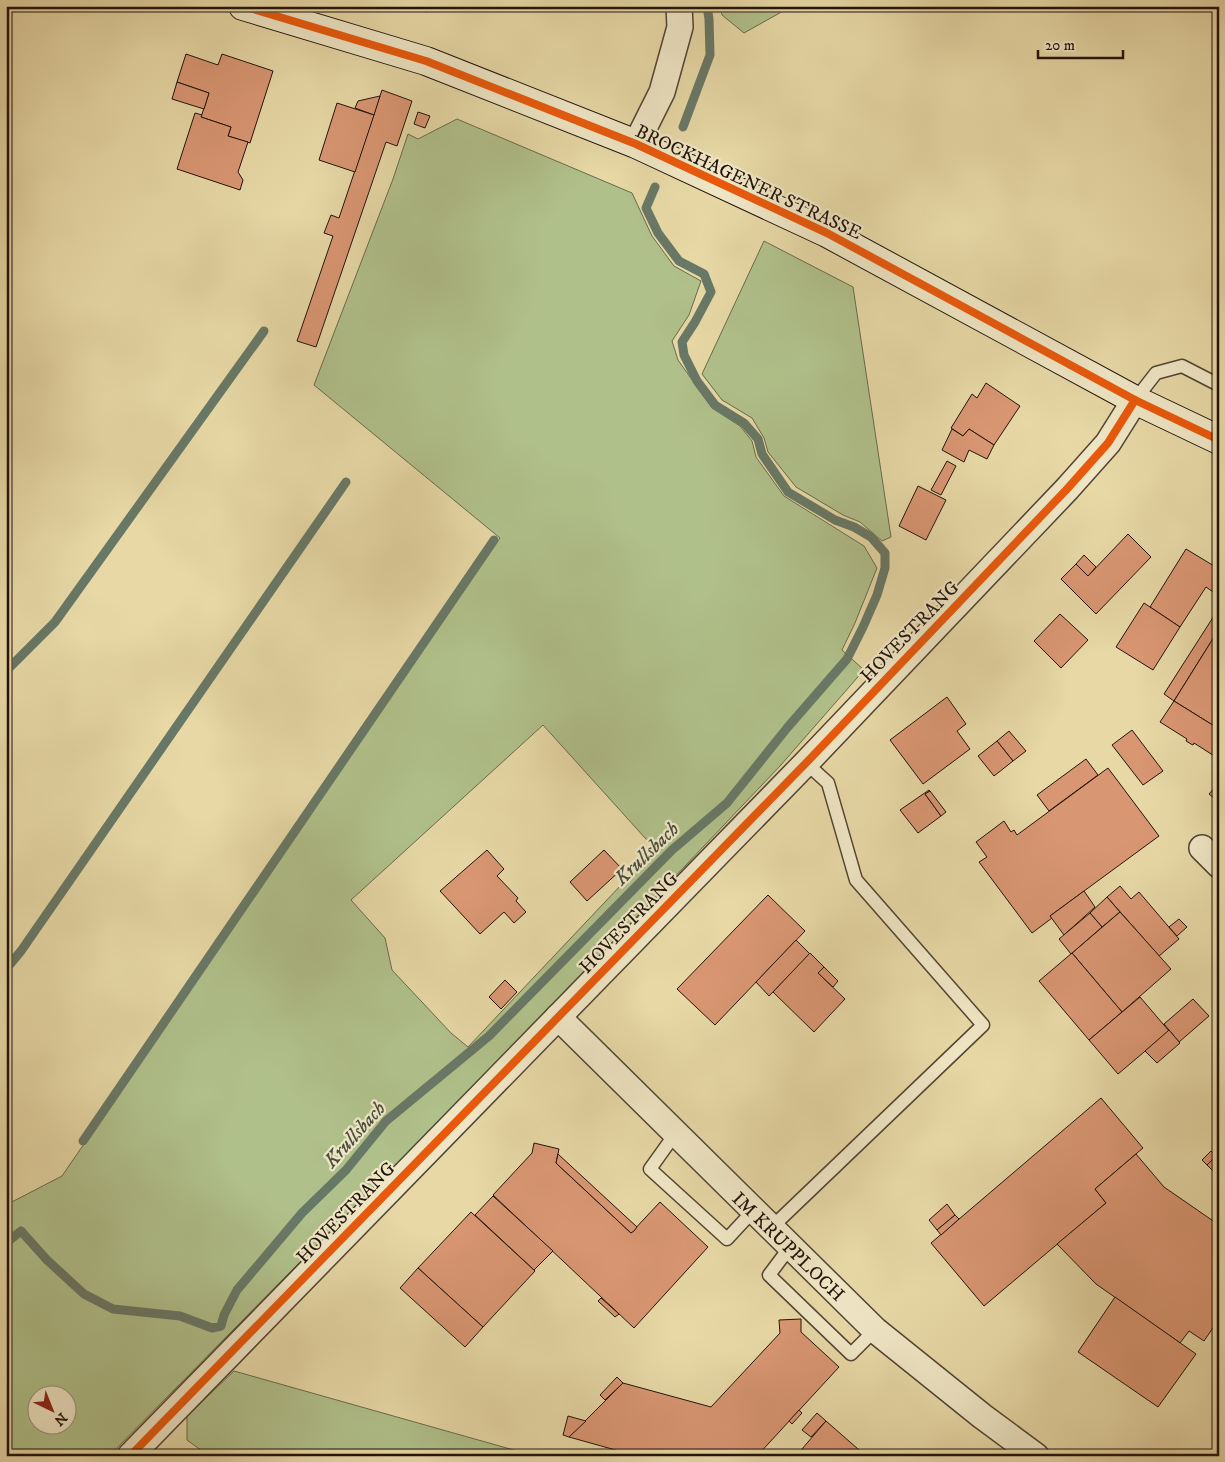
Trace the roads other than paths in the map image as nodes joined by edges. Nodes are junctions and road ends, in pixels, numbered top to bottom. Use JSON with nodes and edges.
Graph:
{"nodes":[{"id":1,"x":243,"y":6,"type":"edge"},
{"id":2,"x":680,"y":6,"type":"edge"},
{"id":3,"x":636,"y":144,"type":"junction"},
{"id":4,"x":1219,"y":385,"type":"edge"},
{"id":5,"x":1135,"y":400,"type":"junction"},
{"id":6,"x":1219,"y":440,"type":"edge"},
{"id":7,"x":806,"y":763,"type":"junction"},
{"id":8,"x":558,"y":1017,"type":"junction"},
{"id":9,"x":675,"y":1134,"type":"junction"},
{"id":10,"x":753,"y":1211,"type":"junction"},
{"id":11,"x":771,"y":1228,"type":"junction"},
{"id":12,"x":790,"y":1247,"type":"junction"},
{"id":13,"x":875,"y":1330,"type":"junction"},
{"id":14,"x":130,"y":1456,"type":"edge"},
{"id":15,"x":1036,"y":1456,"type":"edge"}],
"edges":[{"from":1,"to":3,"type":"main road","name":"BROCKHAGENER STRASSE"},
{"from":2,"to":3,"type":"street"},
{"from":3,"to":5,"type":"main road","name":"BROCKHAGENER STRASSE"},
{"from":4,"to":5,"type":"lane"},
{"from":5,"to":6,"type":"main road","name":"BROCKHAGENER STRASSE"},
{"from":5,"to":7,"type":"street","name":"HOVESTRANG"},
{"from":7,"to":8,"type":"street","name":"HOVESTRANG"},
{"from":7,"to":11,"type":"lane"},
{"from":8,"to":9,"type":"street","name":"IM KRUPPLOCH"},
{"from":8,"to":14,"type":"street","name":"HOVESTRANG"},
{"from":9,"to":10,"type":"street","name":"IM KRUPPLOCH"},
{"from":9,"to":10,"type":"lane"},
{"from":10,"to":11,"type":"street","name":"IM KRUPPLOCH"},
{"from":11,"to":12,"type":"street","name":"IM KRUPPLOCH"},
{"from":12,"to":13,"type":"street","name":"IM KRUPPLOCH"},
{"from":12,"to":13,"type":"lane"},
{"from":13,"to":15,"type":"street","name":"IM KRUPPLOCH"}]}
